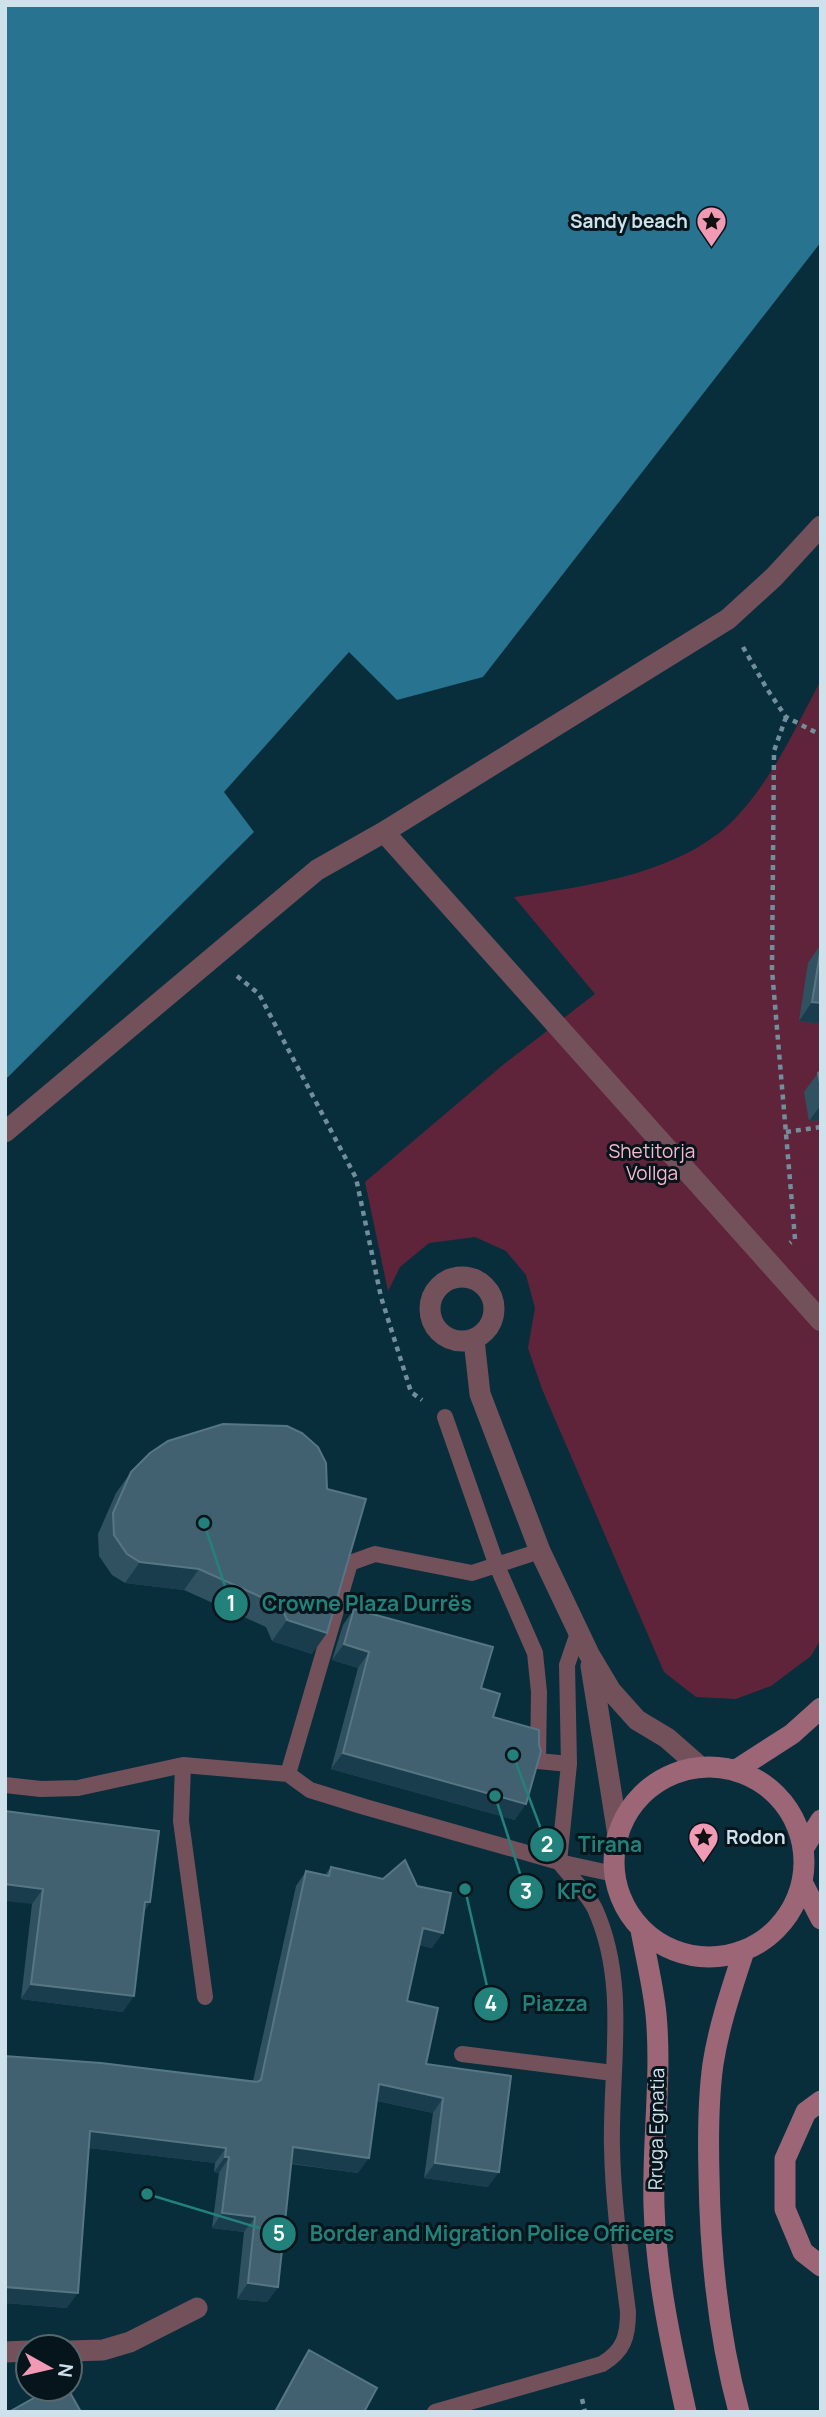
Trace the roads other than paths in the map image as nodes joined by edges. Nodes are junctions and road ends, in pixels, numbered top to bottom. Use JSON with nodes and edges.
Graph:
{"nodes":[{"id":1,"x":821,"y":526,"type":"edge"},
{"id":2,"x":384,"y":832,"type":"junction"},
{"id":3,"x":5,"y":1132,"type":"edge"},
{"id":4,"x":821,"y":1321,"type":"edge"},
{"id":5,"x":474,"y":1340,"type":"dead end"},
{"id":6,"x":445,"y":1417,"type":"road end"},
{"id":7,"x":540,"y":1551,"type":"junction"},
{"id":8,"x":497,"y":1566,"type":"junction"},
{"id":9,"x":579,"y":1630,"type":"junction"},
{"id":10,"x":590,"y":1654,"type":"junction"},
{"id":11,"x":821,"y":1708,"type":"edge"},
{"id":12,"x":569,"y":1764,"type":"junction"},
{"id":13,"x":183,"y":1765,"type":"junction"},
{"id":14,"x":699,"y":1766,"type":"junction"},
{"id":15,"x":736,"y":1770,"type":"junction"},
{"id":16,"x":288,"y":1774,"type":"junction"},
{"id":17,"x":5,"y":1785,"type":"edge"},
{"id":18,"x":821,"y":1820,"type":"edge"},
{"id":19,"x":618,"y":1835,"type":"junction"},
{"id":20,"x":803,"y":1849,"type":"junction"},
{"id":21,"x":559,"y":1862,"type":"junction"},
{"id":22,"x":614,"y":1874,"type":"junction"},
{"id":23,"x":802,"y":1882,"type":"junction"},
{"id":24,"x":821,"y":1919,"type":"edge"},
{"id":25,"x":641,"y":1930,"type":"junction"},
{"id":26,"x":744,"y":1951,"type":"junction"},
{"id":27,"x":205,"y":1997,"type":"dead end"},
{"id":28,"x":462,"y":2054,"type":"dead end"},
{"id":29,"x":614,"y":2073,"type":"junction"},
{"id":30,"x":821,"y":2101,"type":"edge"},
{"id":31,"x":821,"y":2266,"type":"edge"},
{"id":32,"x":197,"y":2308,"type":"dead end"},
{"id":33,"x":84,"y":2351,"type":"edge"},
{"id":34,"x":435,"y":2412,"type":"edge"},
{"id":35,"x":686,"y":2412,"type":"edge"},
{"id":36,"x":739,"y":2412,"type":"edge"}],
"edges":[{"from":1,"to":2,"type":"street"},
{"from":2,"to":3,"type":"street"},
{"from":2,"to":4,"type":"street"},
{"from":5,"to":7,"type":"street"},
{"from":6,"to":8,"type":"lane"},
{"from":7,"to":8,"type":"lane"},
{"from":7,"to":9,"type":"street"},
{"from":8,"to":12,"type":"lane"},
{"from":8,"to":16,"type":"lane"},
{"from":9,"to":10,"type":"street"},
{"from":9,"to":12,"type":"lane"},
{"from":10,"to":14,"type":"street"},
{"from":10,"to":19,"type":"street"},
{"from":11,"to":15,"type":"main road"},
{"from":12,"to":21,"type":"lane"},
{"from":13,"to":16,"type":"lane"},
{"from":13,"to":17,"type":"lane"},
{"from":13,"to":27,"type":"lane"},
{"from":14,"to":15,"type":"main road"},
{"from":14,"to":19,"type":"main road"},
{"from":15,"to":20,"type":"main road"},
{"from":16,"to":21,"type":"lane"},
{"from":18,"to":20,"type":"main road"},
{"from":19,"to":22,"type":"main road"},
{"from":20,"to":23,"type":"main road"},
{"from":21,"to":22,"type":"lane"},
{"from":21,"to":29,"type":"lane"},
{"from":22,"to":25,"type":"main road"},
{"from":23,"to":24,"type":"main road"},
{"from":23,"to":26,"type":"main road"},
{"from":25,"to":26,"type":"main road"},
{"from":25,"to":35,"type":"main road","name":"Rruga Egnatia"},
{"from":26,"to":36,"type":"main road"},
{"from":28,"to":29,"type":"lane"},
{"from":29,"to":34,"type":"lane"},
{"from":30,"to":31,"type":"main road"},
{"from":32,"to":33,"type":"street"}]}
